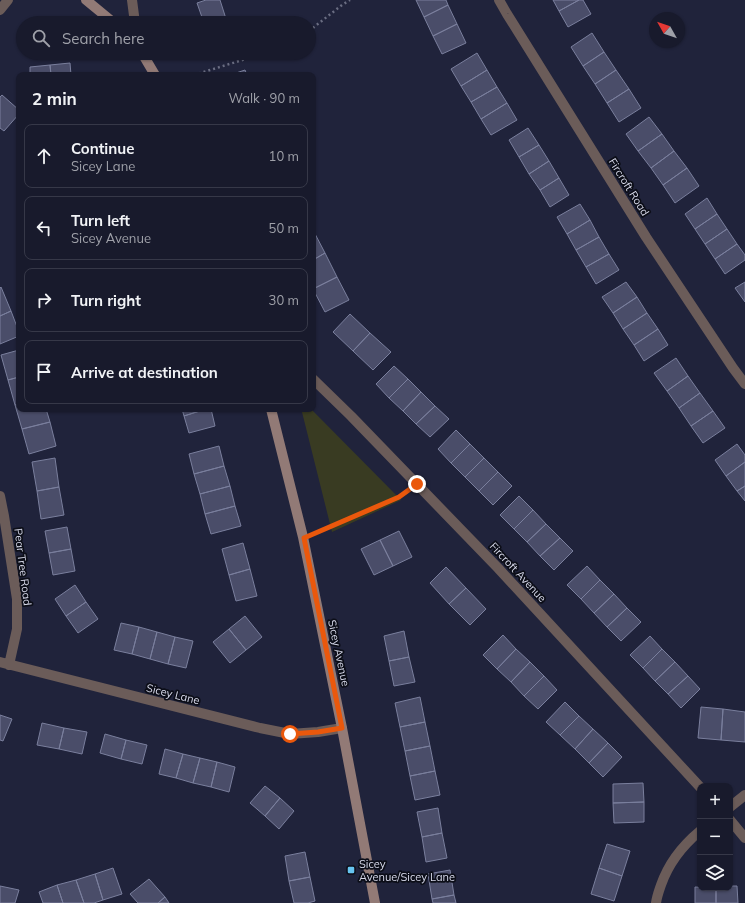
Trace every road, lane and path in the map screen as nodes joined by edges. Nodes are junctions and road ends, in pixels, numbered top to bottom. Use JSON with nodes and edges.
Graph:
{"nodes":[{"id":1,"x":8,"y":0,"type":"edge"},
{"id":2,"x":86,"y":0,"type":"edge"},
{"id":3,"x":132,"y":0,"type":"edge"},
{"id":4,"x":350,"y":0,"type":"edge"},
{"id":5,"x":499,"y":0,"type":"edge"},
{"id":6,"x":0,"y":10,"type":"edge"},
{"id":7,"x":105,"y":16,"type":"edge"},
{"id":8,"x":134,"y":16,"type":"edge"},
{"id":9,"x":316,"y":25,"type":"edge"},
{"id":10,"x":146,"y":60,"type":"edge"},
{"id":11,"x":242,"y":60,"type":"edge"},
{"id":12,"x":153,"y":72,"type":"edge"},
{"id":13,"x":204,"y":72,"type":"edge"},
{"id":14,"x":316,"y":382,"type":"edge"},
{"id":15,"x":745,"y":384,"type":"edge"},
{"id":16,"x":272,"y":412,"type":"edge"},
{"id":17,"x":417,"y":484,"type":"junction"},
{"id":18,"x":0,"y":496,"type":"edge"},
{"id":19,"x":304,"y":538,"type":"junction"},
{"id":20,"x":4,"y":663,"type":"edge"},
{"id":21,"x":342,"y":728,"type":"junction"},
{"id":22,"x":697,"y":784,"type":"edge"},
{"id":23,"x":745,"y":794,"type":"edge"},
{"id":24,"x":733,"y":804,"type":"edge"},
{"id":25,"x":733,"y":824,"type":"edge"},
{"id":26,"x":697,"y":834,"type":"edge"},
{"id":27,"x":745,"y":838,"type":"edge"},
{"id":28,"x":375,"y":903,"type":"edge"},
{"id":29,"x":656,"y":903,"type":"edge"}],
"edges":[{"from":1,"to":6,"type":"street"},
{"from":2,"to":7,"type":"street"},
{"from":3,"to":8,"type":"street"},
{"from":4,"to":9,"type":"path"},
{"from":5,"to":15,"type":"street","name":"Fircroft Road"},
{"from":10,"to":12,"type":"street"},
{"from":11,"to":13,"type":"path"},
{"from":14,"to":17,"type":"street","name":"Fircroft Avenue"},
{"from":16,"to":19,"type":"street","name":"Sicey Avenue"},
{"from":17,"to":19,"type":"path"},
{"from":17,"to":22,"type":"street","name":"Fircroft Avenue"},
{"from":18,"to":20,"type":"street","name":"Pear Tree Road"},
{"from":19,"to":21,"type":"street","name":"Sicey Avenue"},
{"from":20,"to":21,"type":"street","name":"Sicey Lane"},
{"from":21,"to":28,"type":"street","name":"Sicey Avenue"},
{"from":23,"to":24,"type":"street"},
{"from":25,"to":27,"type":"street"},
{"from":26,"to":29,"type":"street"}]}
